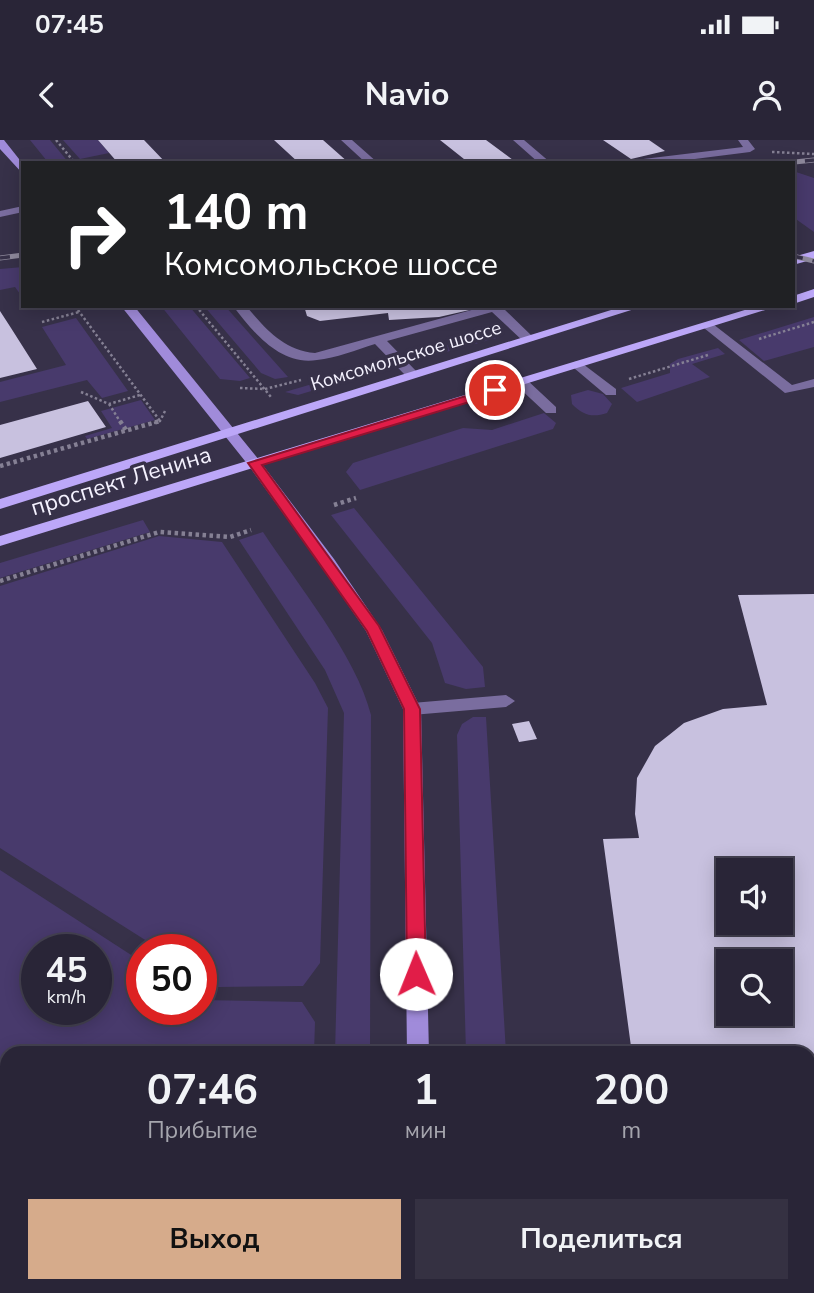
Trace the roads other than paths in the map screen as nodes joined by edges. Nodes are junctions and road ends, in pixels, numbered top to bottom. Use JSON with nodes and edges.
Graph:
{"nodes":[{"id":1,"x":346,"y":140,"type":"edge"},
{"id":2,"x":518,"y":140,"type":"edge"},
{"id":3,"x":0,"y":142,"type":"edge"},
{"id":4,"x":747,"y":144,"type":"edge"},
{"id":5,"x":371,"y":161,"type":"edge"},
{"id":6,"x":544,"y":161,"type":"edge"},
{"id":7,"x":644,"y":161,"type":"edge"},
{"id":8,"x":21,"y":168,"type":"edge"},
{"id":9,"x":21,"y":209,"type":"edge"},
{"id":10,"x":0,"y":214,"type":"edge"},
{"id":11,"x":814,"y":255,"type":"edge"},
{"id":12,"x":795,"y":260,"type":"edge"},
{"id":13,"x":814,"y":293,"type":"edge"},
{"id":14,"x":795,"y":299,"type":"edge"},
{"id":15,"x":129,"y":308,"type":"edge"},
{"id":16,"x":241,"y":308,"type":"edge"},
{"id":17,"x":494,"y":308,"type":"edge"},
{"id":18,"x":499,"y":308,"type":"edge"},
{"id":19,"x":631,"y":308,"type":"edge"},
{"id":20,"x":765,"y":308,"type":"edge"},
{"id":21,"x":709,"y":325,"type":"junction"},
{"id":22,"x":528,"y":338,"type":"junction"},
{"id":23,"x":378,"y":340,"type":"junction"},
{"id":24,"x":579,"y":365,"type":"junction"},
{"id":25,"x":411,"y":373,"type":"junction"},
{"id":26,"x":521,"y":382,"type":"junction"},
{"id":27,"x":814,"y":383,"type":"edge"},
{"id":28,"x":611,"y":392,"type":"dead end"},
{"id":29,"x":551,"y":410,"type":"dead end"},
{"id":30,"x":228,"y":433,"type":"junction"},
{"id":31,"x":254,"y":463,"type":"junction"},
{"id":32,"x":0,"y":504,"type":"edge"},
{"id":33,"x":0,"y":541,"type":"edge"},
{"id":34,"x":506,"y":701,"type":"dead end"},
{"id":35,"x":412,"y":709,"type":"junction"},
{"id":36,"x":418,"y":1046,"type":"edge"}],
"edges":[{"from":1,"to":5,"type":"lane"},
{"from":2,"to":6,"type":"lane"},
{"from":3,"to":8,"type":"main road"},
{"from":4,"to":7,"type":"lane"},
{"from":9,"to":10,"type":"lane"},
{"from":11,"to":12,"type":"main road"},
{"from":13,"to":14,"type":"main road"},
{"from":15,"to":30,"type":"main road"},
{"from":16,"to":23,"type":"lane"},
{"from":17,"to":23,"type":"lane"},
{"from":18,"to":22,"type":"lane"},
{"from":19,"to":22,"type":"main road","name":"Комсомольское шоссе"},
{"from":20,"to":21,"type":"main road"},
{"from":21,"to":24,"type":"main road"},
{"from":21,"to":27,"type":"lane"},
{"from":22,"to":25,"type":"main road","name":"Комсомольское шоссе"},
{"from":23,"to":25,"type":"lane"},
{"from":24,"to":26,"type":"main road"},
{"from":24,"to":28,"type":"lane"},
{"from":25,"to":30,"type":"main road","name":"Комсомольское шоссе"},
{"from":26,"to":29,"type":"lane"},
{"from":26,"to":31,"type":"main road"},
{"from":30,"to":31,"type":"main road"},
{"from":30,"to":32,"type":"main road","name":"проспект Ленина"},
{"from":31,"to":33,"type":"main road","name":"проспект Ленина"},
{"from":31,"to":35,"type":"main road"},
{"from":34,"to":35,"type":"lane"},
{"from":35,"to":36,"type":"main road"}]}
